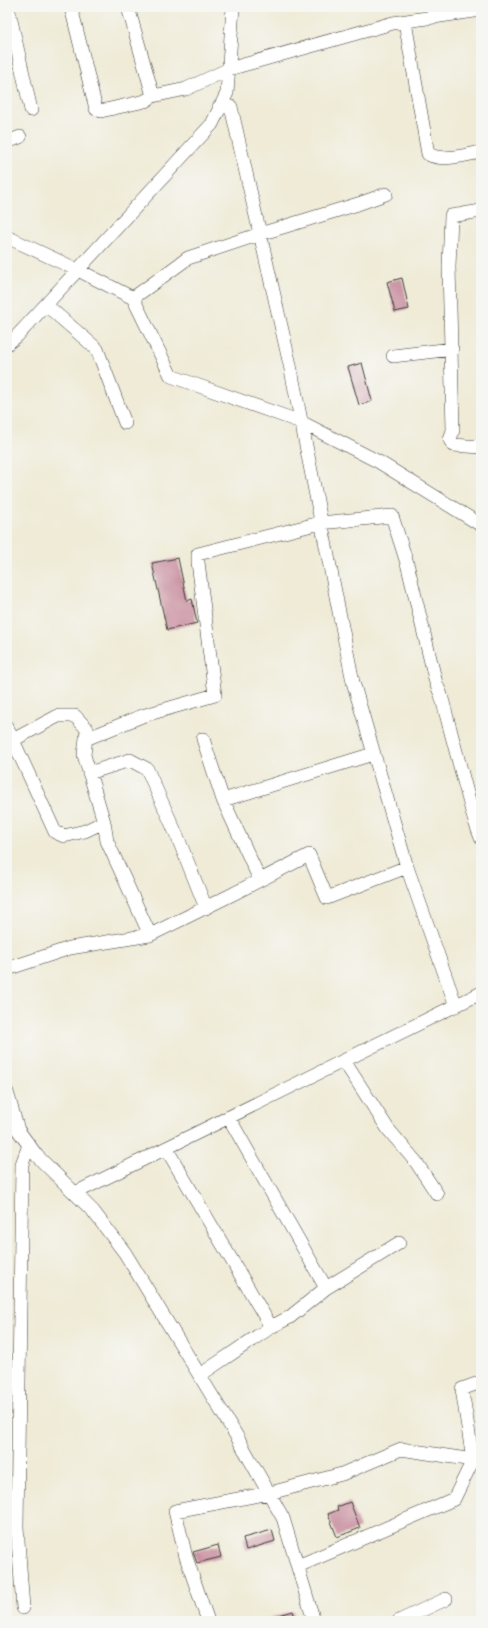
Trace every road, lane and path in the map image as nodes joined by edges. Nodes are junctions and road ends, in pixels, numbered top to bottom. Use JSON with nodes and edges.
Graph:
{"nodes":[{"id":1,"x":8,"y":7,"type":"edge"},
{"id":2,"x":71,"y":7,"type":"edge"},
{"id":3,"x":128,"y":7,"type":"edge"},
{"id":4,"x":233,"y":7,"type":"edge"},
{"id":5,"x":481,"y":10,"type":"edge"},
{"id":6,"x":405,"y":22,"type":"junction"},
{"id":7,"x":228,"y":69,"type":"junction"},
{"id":8,"x":153,"y":96,"type":"junction"},
{"id":9,"x":219,"y":107,"type":"junction"},
{"id":10,"x":31,"y":110,"type":"dead end"},
{"id":11,"x":20,"y":137,"type":"dead end"},
{"id":12,"x":7,"y":142,"type":"edge"},
{"id":13,"x":481,"y":152,"type":"edge"},
{"id":14,"x":386,"y":194,"type":"dead end"},
{"id":15,"x":481,"y":211,"type":"edge"},
{"id":16,"x":260,"y":234,"type":"junction"},
{"id":17,"x":7,"y":237,"type":"edge"},
{"id":18,"x":78,"y":270,"type":"junction"},
{"id":19,"x":134,"y":298,"type":"junction"},
{"id":20,"x":46,"y":305,"type":"junction"},
{"id":21,"x":7,"y":344,"type":"edge"},
{"id":22,"x":452,"y":349,"type":"junction"},
{"id":23,"x":394,"y":356,"type":"dead end"},
{"id":24,"x":301,"y":422,"type":"junction"},
{"id":25,"x":125,"y":423,"type":"dead end"},
{"id":26,"x":481,"y":447,"type":"edge"},
{"id":27,"x":321,"y":523,"type":"junction"},
{"id":28,"x":481,"y":525,"type":"edge"},
{"id":29,"x":7,"y":727,"type":"edge"},
{"id":30,"x":86,"y":739,"type":"junction"},
{"id":31,"x":204,"y":739,"type":"dead end"},
{"id":32,"x":13,"y":740,"type":"junction"},
{"id":33,"x":373,"y":754,"type":"junction"},
{"id":34,"x":89,"y":773,"type":"junction"},
{"id":35,"x":223,"y":800,"type":"junction"},
{"id":36,"x":104,"y":822,"type":"junction"},
{"id":37,"x":481,"y":838,"type":"edge"},
{"id":38,"x":407,"y":867,"type":"junction"},
{"id":39,"x":260,"y":880,"type":"junction"},
{"id":40,"x":206,"y":908,"type":"junction"},
{"id":41,"x":150,"y":935,"type":"junction"},
{"id":42,"x":7,"y":969,"type":"edge"},
{"id":43,"x":481,"y":993,"type":"edge"},
{"id":44,"x":456,"y":1006,"type":"junction"},
{"id":45,"x":344,"y":1061,"type":"junction"},
{"id":46,"x":7,"y":1092,"type":"edge"},
{"id":47,"x":229,"y":1118,"type":"junction"},
{"id":48,"x":29,"y":1145,"type":"junction"},
{"id":49,"x":166,"y":1148,"type":"junction"},
{"id":50,"x":75,"y":1193,"type":"junction"},
{"id":51,"x":437,"y":1194,"type":"dead end"},
{"id":52,"x":399,"y":1244,"type":"dead end"},
{"id":53,"x":326,"y":1288,"type":"junction"},
{"id":54,"x":271,"y":1327,"type":"junction"},
{"id":55,"x":13,"y":1350,"type":"edge"},
{"id":56,"x":200,"y":1375,"type":"junction"},
{"id":57,"x":481,"y":1382,"type":"edge"},
{"id":58,"x":473,"y":1460,"type":"junction"},
{"id":59,"x":12,"y":1484,"type":"edge"},
{"id":60,"x":270,"y":1493,"type":"junction"},
{"id":61,"x":298,"y":1566,"type":"junction"},
{"id":62,"x":446,"y":1599,"type":"dead end"},
{"id":63,"x":23,"y":1608,"type":"dead end"},
{"id":64,"x":208,"y":1621,"type":"edge"},
{"id":65,"x":314,"y":1621,"type":"edge"},
{"id":66,"x":399,"y":1621,"type":"edge"}],
"edges":[{"from":1,"to":10,"type":"street"},
{"from":2,"to":8,"type":"street"},
{"from":3,"to":8,"type":"street"},
{"from":4,"to":7,"type":"street"},
{"from":5,"to":6,"type":"street"},
{"from":6,"to":7,"type":"street"},
{"from":6,"to":13,"type":"street"},
{"from":7,"to":8,"type":"street"},
{"from":7,"to":9,"type":"street"},
{"from":9,"to":16,"type":"street"},
{"from":9,"to":18,"type":"street"},
{"from":11,"to":12,"type":"street"},
{"from":14,"to":16,"type":"street"},
{"from":15,"to":22,"type":"street"},
{"from":16,"to":19,"type":"street"},
{"from":16,"to":24,"type":"street"},
{"from":17,"to":18,"type":"street"},
{"from":18,"to":19,"type":"street"},
{"from":18,"to":20,"type":"street"},
{"from":19,"to":24,"type":"street"},
{"from":20,"to":21,"type":"street"},
{"from":20,"to":25,"type":"street"},
{"from":22,"to":23,"type":"street"},
{"from":22,"to":26,"type":"street"},
{"from":24,"to":27,"type":"street"},
{"from":24,"to":28,"type":"street"},
{"from":27,"to":30,"type":"street"},
{"from":27,"to":33,"type":"street"},
{"from":27,"to":37,"type":"street"},
{"from":29,"to":32,"type":"street"},
{"from":30,"to":32,"type":"street"},
{"from":30,"to":34,"type":"street"},
{"from":31,"to":35,"type":"street"},
{"from":32,"to":36,"type":"street"},
{"from":33,"to":35,"type":"street"},
{"from":33,"to":38,"type":"street"},
{"from":34,"to":36,"type":"street"},
{"from":34,"to":40,"type":"street"},
{"from":35,"to":39,"type":"street"},
{"from":36,"to":41,"type":"street"},
{"from":38,"to":39,"type":"street"},
{"from":38,"to":44,"type":"street"},
{"from":39,"to":40,"type":"street"},
{"from":40,"to":41,"type":"street"},
{"from":41,"to":42,"type":"street"},
{"from":43,"to":44,"type":"street"},
{"from":44,"to":45,"type":"street"},
{"from":45,"to":47,"type":"street"},
{"from":45,"to":51,"type":"street"},
{"from":46,"to":48,"type":"street"},
{"from":47,"to":49,"type":"street"},
{"from":47,"to":53,"type":"street"},
{"from":48,"to":50,"type":"street"},
{"from":48,"to":55,"type":"street"},
{"from":49,"to":50,"type":"street"},
{"from":49,"to":54,"type":"street"},
{"from":50,"to":56,"type":"street"},
{"from":52,"to":53,"type":"street"},
{"from":53,"to":54,"type":"street"},
{"from":54,"to":56,"type":"street"},
{"from":55,"to":59,"type":"street"},
{"from":56,"to":60,"type":"street"},
{"from":57,"to":58,"type":"street"},
{"from":58,"to":60,"type":"street"},
{"from":58,"to":61,"type":"street"},
{"from":59,"to":63,"type":"street"},
{"from":60,"to":61,"type":"street"},
{"from":60,"to":64,"type":"street"},
{"from":61,"to":65,"type":"street"},
{"from":62,"to":66,"type":"street"}]}
